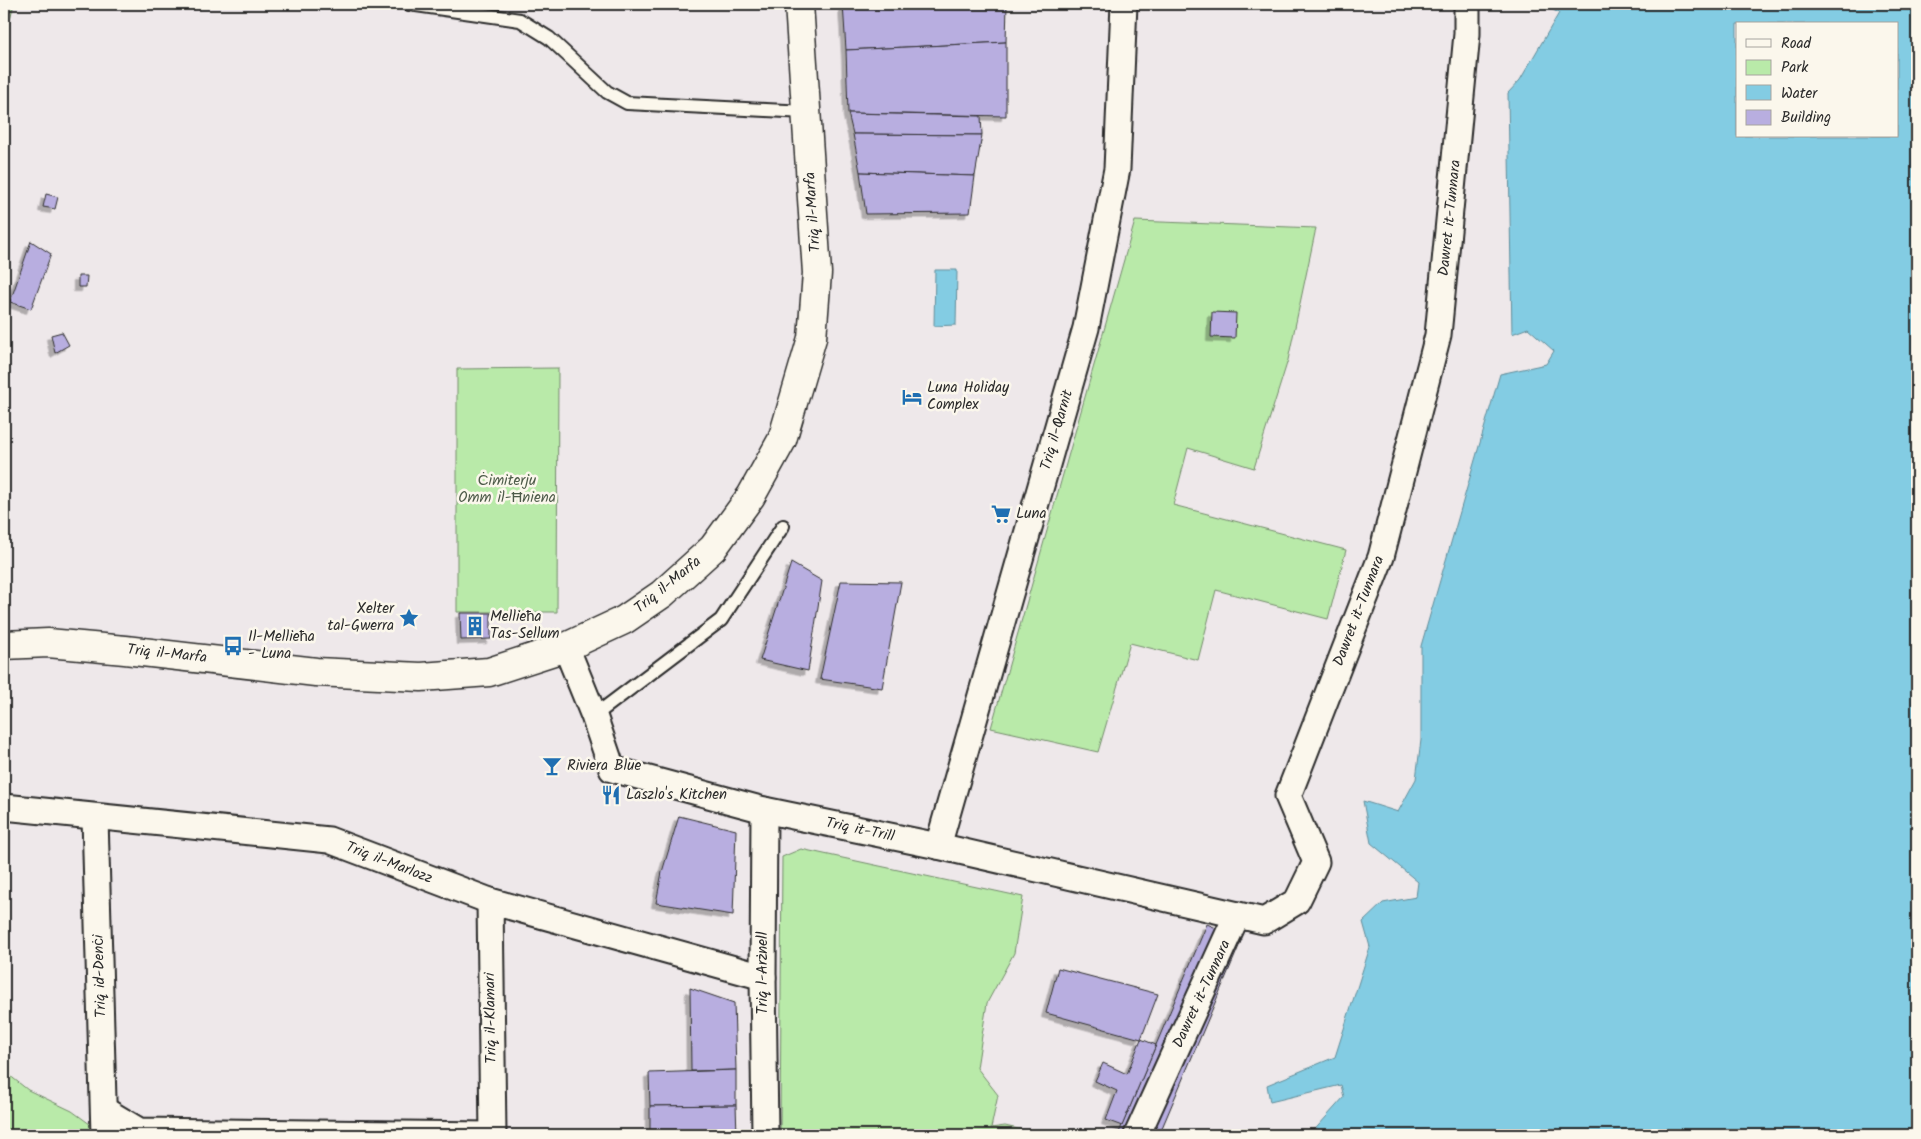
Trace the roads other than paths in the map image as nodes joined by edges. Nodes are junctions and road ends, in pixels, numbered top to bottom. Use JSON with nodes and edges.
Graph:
{"nodes":[{"id":1,"x":409,"y":4,"type":"edge"},
{"id":2,"x":799,"y":4,"type":"edge"},
{"id":3,"x":1124,"y":4,"type":"edge"},
{"id":4,"x":1467,"y":4,"type":"edge"},
{"id":5,"x":806,"y":112,"type":"junction"},
{"id":6,"x":783,"y":526,"type":"dead end"},
{"id":7,"x":4,"y":645,"type":"edge"},
{"id":8,"x":566,"y":647,"type":"junction"},
{"id":9,"x":594,"y":716,"type":"junction"},
{"id":10,"x":4,"y":807,"type":"edge"},
{"id":11,"x":764,"y":810,"type":"junction"},
{"id":12,"x":95,"y":818,"type":"junction"},
{"id":13,"x":938,"y":846,"type":"junction"},
{"id":14,"x":490,"y":901,"type":"junction"},
{"id":15,"x":1237,"y":915,"type":"junction"},
{"id":16,"x":763,"y":977,"type":"junction"},
{"id":17,"x":104,"y":1110,"type":"junction"},
{"id":18,"x":104,"y":1135,"type":"edge"},
{"id":19,"x":492,"y":1135,"type":"edge"},
{"id":20,"x":765,"y":1135,"type":"edge"},
{"id":21,"x":1137,"y":1135,"type":"edge"}],
"edges":[{"from":1,"to":5,"type":"lane"},
{"from":2,"to":5,"type":"main road","name":"Triq il-Marfa"},
{"from":3,"to":13,"type":"street","name":"Triq il-Qarnit"},
{"from":4,"to":15,"type":"street","name":"Dawret it-Tunnara"},
{"from":5,"to":8,"type":"main road","name":"Triq il-Marfa"},
{"from":6,"to":9,"type":"lane"},
{"from":7,"to":8,"type":"main road","name":"Triq il-Marfa"},
{"from":8,"to":9,"type":"street","name":"Triq it-Trill"},
{"from":9,"to":11,"type":"street","name":"Triq it-Trill"},
{"from":10,"to":12,"type":"street","name":"Triq il-Marlozz"},
{"from":11,"to":13,"type":"street","name":"Triq it-Trill"},
{"from":11,"to":16,"type":"street","name":"Triq l-Arżnell"},
{"from":12,"to":14,"type":"street","name":"Triq il-Marlozz"},
{"from":12,"to":17,"type":"street","name":"Triq id-Denċi"},
{"from":13,"to":15,"type":"street","name":"Triq it-Trill"},
{"from":14,"to":16,"type":"street","name":"Triq il-Marlozz"},
{"from":14,"to":19,"type":"street","name":"Triq il-Klamari"},
{"from":15,"to":21,"type":"street","name":"Dawret it-Tunnara"},
{"from":16,"to":20,"type":"street","name":"Triq l-Arżnell"},
{"from":17,"to":18,"type":"street","name":"Triq id-Denċi"},
{"from":17,"to":19,"type":"street"}]}
